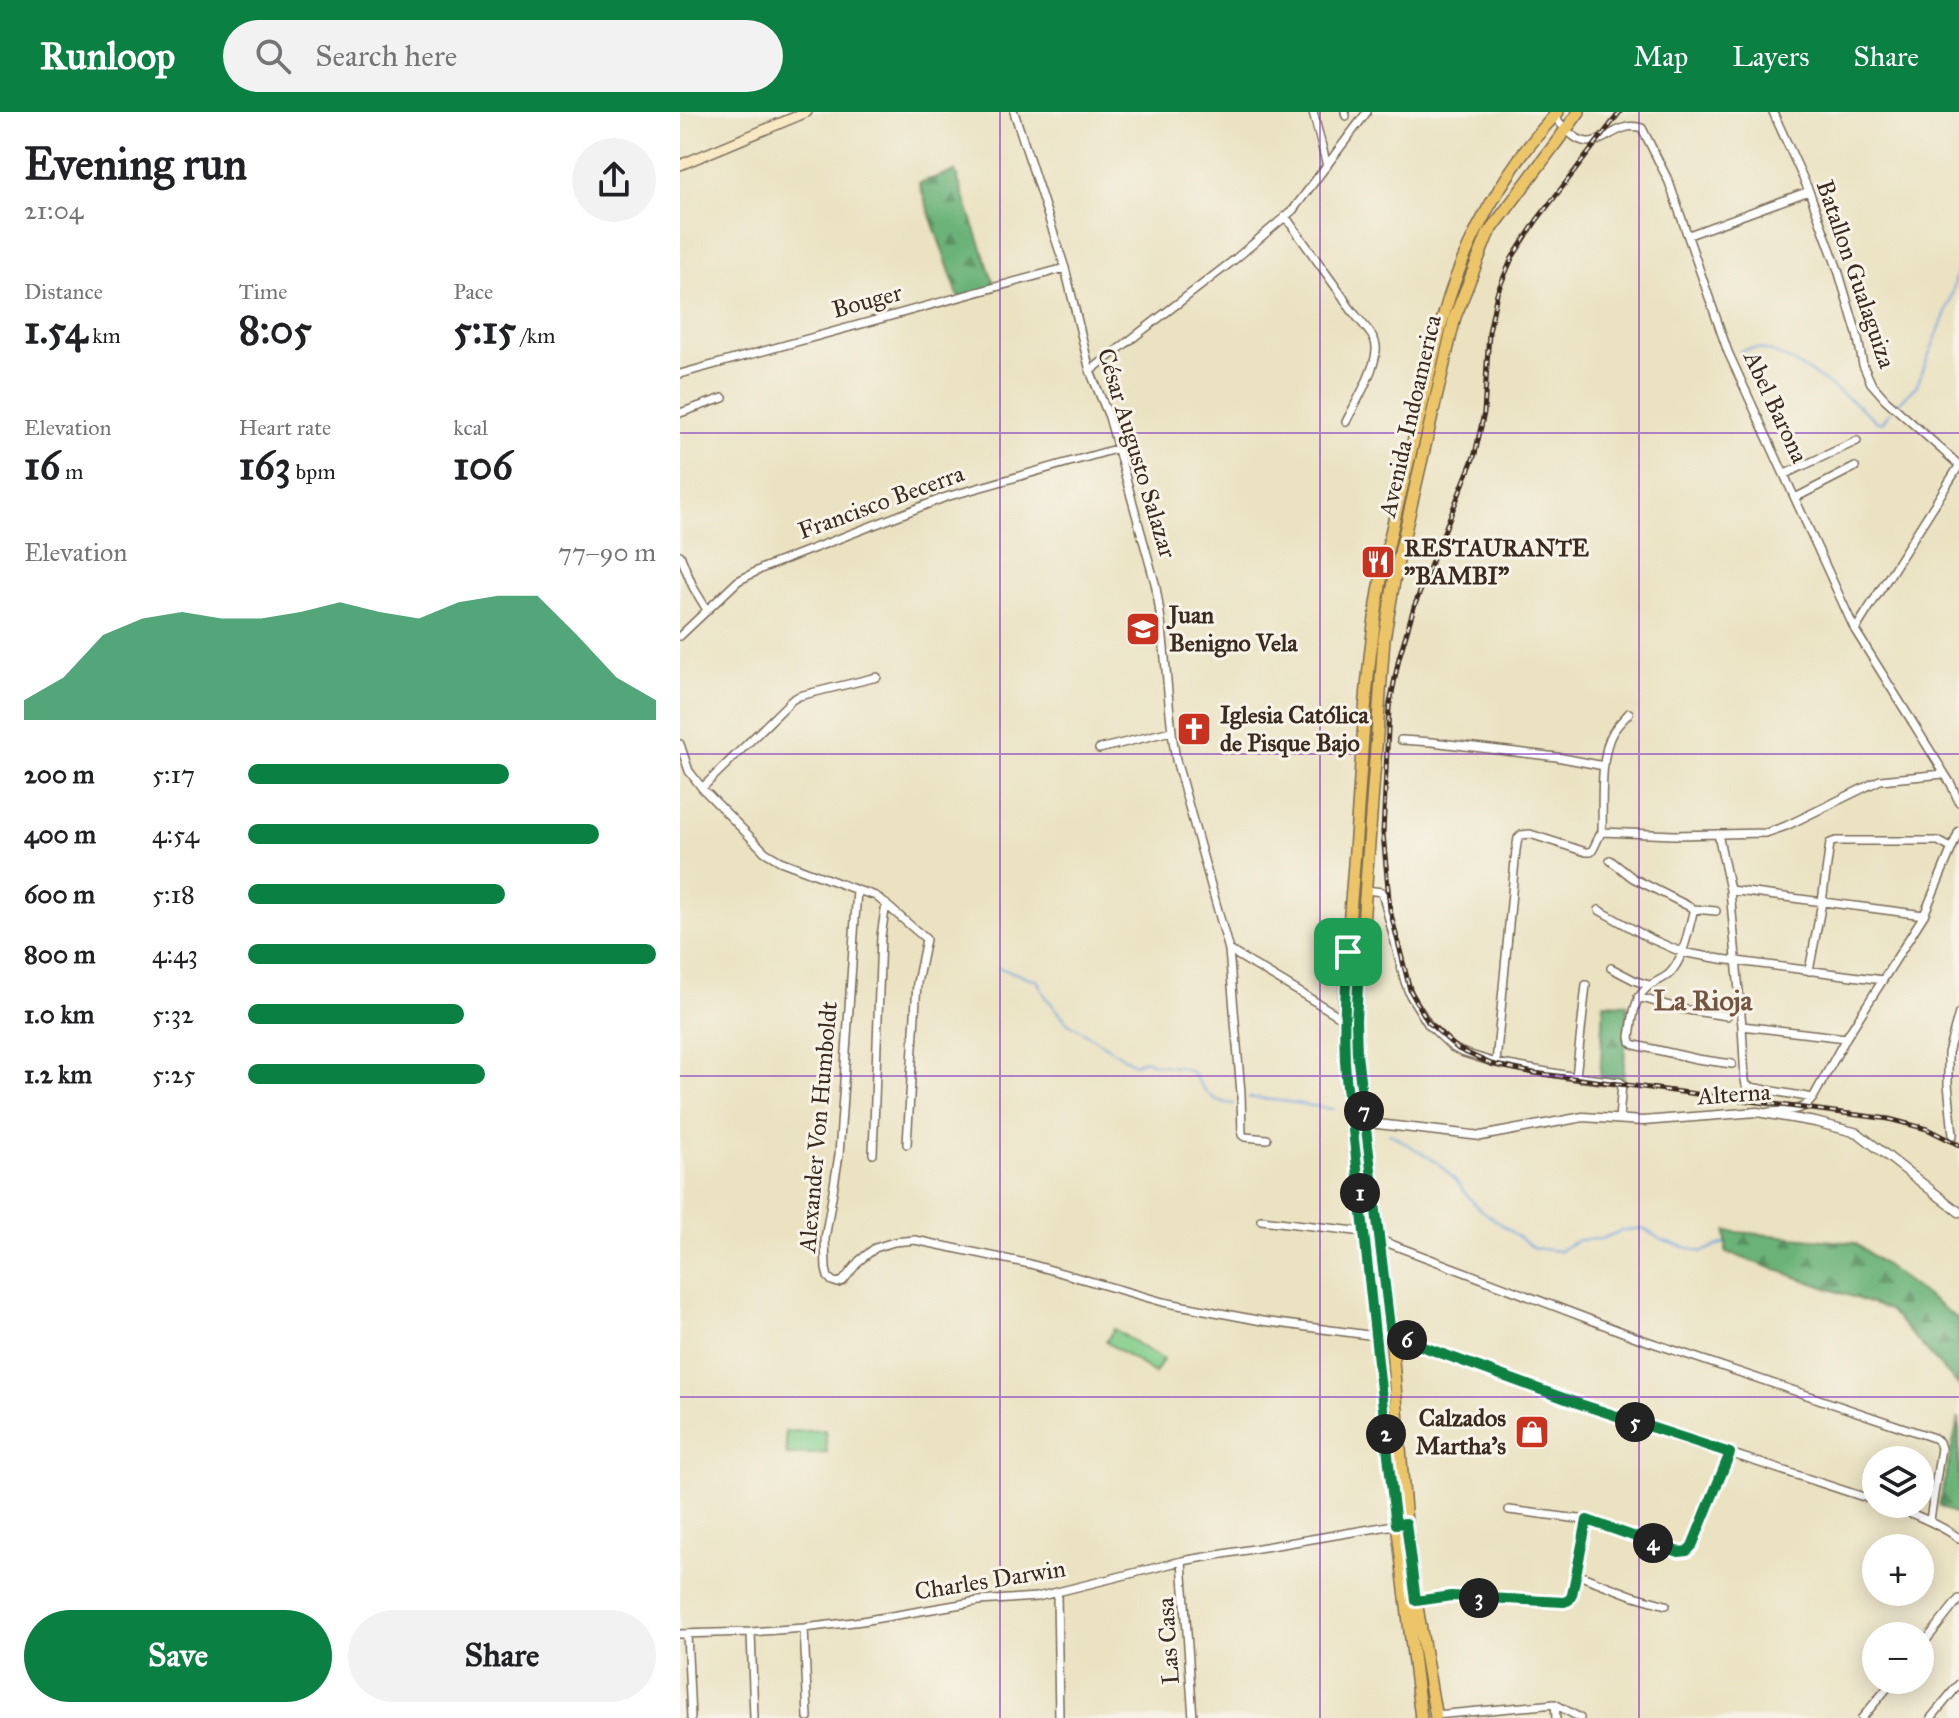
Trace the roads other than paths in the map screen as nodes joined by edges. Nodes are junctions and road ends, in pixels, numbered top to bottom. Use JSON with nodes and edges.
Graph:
{"nodes":[{"id":1,"x":807,"y":112,"type":"edge"},
{"id":2,"x":1014,"y":112,"type":"edge"},
{"id":3,"x":1313,"y":112,"type":"edge"},
{"id":4,"x":1367,"y":112,"type":"edge"},
{"id":5,"x":1579,"y":112,"type":"edge"},
{"id":6,"x":1773,"y":112,"type":"edge"},
{"id":7,"x":1554,"y":114,"type":"edge"},
{"id":8,"x":1567,"y":129,"type":"junction"},
{"id":9,"x":680,"y":165,"type":"edge"},
{"id":10,"x":1327,"y":166,"type":"junction"},
{"id":11,"x":1809,"y":191,"type":"junction"},
{"id":12,"x":1285,"y":216,"type":"junction"},
{"id":13,"x":1689,"y":235,"type":"junction"},
{"id":14,"x":1065,"y":268,"type":"junction"},
{"id":15,"x":1090,"y":371,"type":"junction"},
{"id":16,"x":680,"y":374,"type":"edge"},
{"id":17,"x":723,"y":398,"type":"dead end"},
{"id":18,"x":680,"y":413,"type":"edge"},
{"id":19,"x":1346,"y":422,"type":"dead end"},
{"id":20,"x":1857,"y":441,"type":"dead end"},
{"id":21,"x":1119,"y":448,"type":"junction"},
{"id":22,"x":1959,"y":466,"type":"edge"},
{"id":23,"x":1855,"y":467,"type":"dead end"},
{"id":24,"x":1785,"y":474,"type":"junction"},
{"id":25,"x":1795,"y":498,"type":"junction"},
{"id":26,"x":680,"y":555,"type":"edge"},
{"id":27,"x":707,"y":610,"type":"junction"},
{"id":28,"x":1855,"y":630,"type":"junction"},
{"id":29,"x":680,"y":636,"type":"edge"},
{"id":30,"x":877,"y":677,"type":"dead end"},
{"id":31,"x":1629,"y":713,"type":"dead end"},
{"id":32,"x":1171,"y":731,"type":"junction"},
{"id":33,"x":1401,"y":740,"type":"dead end"},
{"id":34,"x":680,"y":744,"type":"edge"},
{"id":35,"x":1099,"y":749,"type":"dead end"},
{"id":36,"x":1604,"y":766,"type":"junction"},
{"id":37,"x":1944,"y":774,"type":"junction"},
{"id":38,"x":1955,"y":782,"type":"edge"},
{"id":39,"x":702,"y":788,"type":"junction"},
{"id":40,"x":1959,"y":802,"type":"edge"},
{"id":41,"x":1959,"y":831,"type":"edge"},
{"id":42,"x":1602,"y":832,"type":"junction"},
{"id":43,"x":1718,"y":834,"type":"junction"},
{"id":44,"x":1951,"y":848,"type":"junction"},
{"id":45,"x":1610,"y":860,"type":"dead end"},
{"id":46,"x":857,"y":890,"type":"junction"},
{"id":47,"x":1366,"y":890,"type":"junction"},
{"id":48,"x":1730,"y":890,"type":"junction"},
{"id":49,"x":1822,"y":902,"type":"junction"},
{"id":50,"x":886,"y":904,"type":"junction"},
{"id":51,"x":1694,"y":909,"type":"junction"},
{"id":52,"x":1599,"y":910,"type":"dead end"},
{"id":53,"x":1716,"y":911,"type":"dead end"},
{"id":54,"x":1924,"y":915,"type":"junction"},
{"id":55,"x":1229,"y":950,"type":"junction"},
{"id":56,"x":1348,"y":952,"type":"junction"},
{"id":57,"x":1681,"y":952,"type":"junction"},
{"id":58,"x":1360,"y":954,"type":"junction"},
{"id":59,"x":1736,"y":961,"type":"junction"},
{"id":60,"x":1611,"y":968,"type":"dead end"},
{"id":61,"x":1809,"y":971,"type":"junction"},
{"id":62,"x":1883,"y":980,"type":"junction"},
{"id":63,"x":1586,"y":985,"type":"dead end"},
{"id":64,"x":1649,"y":985,"type":"junction"},
{"id":65,"x":1638,"y":997,"type":"junction"},
{"id":66,"x":1959,"y":1013,"type":"edge"},
{"id":67,"x":1727,"y":1016,"type":"dead end"},
{"id":68,"x":1350,"y":1020,"type":"junction"},
{"id":69,"x":1742,"y":1026,"type":"junction"},
{"id":70,"x":1846,"y":1038,"type":"junction"},
{"id":71,"x":1496,"y":1063,"type":"junction"},
{"id":72,"x":1732,"y":1064,"type":"dead end"},
{"id":73,"x":1576,"y":1077,"type":"junction"},
{"id":74,"x":1813,"y":1098,"type":"junction"},
{"id":75,"x":1757,"y":1112,"type":"junction"},
{"id":76,"x":1619,"y":1119,"type":"junction"},
{"id":77,"x":1352,"y":1121,"type":"junction"},
{"id":78,"x":1365,"y":1122,"type":"junction"},
{"id":79,"x":1953,"y":1135,"type":"dead end"},
{"id":80,"x":1267,"y":1139,"type":"dead end"},
{"id":81,"x":907,"y":1144,"type":"dead end"},
{"id":82,"x":873,"y":1154,"type":"dead end"},
{"id":83,"x":1959,"y":1212,"type":"edge"},
{"id":84,"x":1261,"y":1220,"type":"dead end"},
{"id":85,"x":1364,"y":1232,"type":"junction"},
{"id":86,"x":1380,"y":1240,"type":"junction"},
{"id":87,"x":1391,"y":1335,"type":"junction"},
{"id":88,"x":1376,"y":1336,"type":"junction"},
{"id":89,"x":1730,"y":1453,"type":"junction"},
{"id":90,"x":1862,"y":1496,"type":"edge"},
{"id":91,"x":1509,"y":1510,"type":"dead end"},
{"id":92,"x":1924,"y":1518,"type":"edge"},
{"id":93,"x":1401,"y":1519,"type":"junction"},
{"id":94,"x":1587,"y":1520,"type":"junction"},
{"id":95,"x":1930,"y":1520,"type":"junction"},
{"id":96,"x":1959,"y":1538,"type":"edge"},
{"id":97,"x":1182,"y":1561,"type":"junction"},
{"id":98,"x":1576,"y":1574,"type":"junction"},
{"id":99,"x":1057,"y":1593,"type":"junction"},
{"id":100,"x":1959,"y":1599,"type":"edge"},
{"id":101,"x":1416,"y":1601,"type":"junction"},
{"id":102,"x":1666,"y":1605,"type":"dead end"},
{"id":103,"x":804,"y":1628,"type":"junction"},
{"id":104,"x":1934,"y":1630,"type":"edge"},
{"id":105,"x":751,"y":1632,"type":"junction"},
{"id":106,"x":684,"y":1634,"type":"edge"},
{"id":107,"x":1959,"y":1684,"type":"edge"},
{"id":108,"x":1882,"y":1694,"type":"edge"},
{"id":109,"x":1555,"y":1704,"type":"junction"},
{"id":110,"x":1436,"y":1716,"type":"edge"},
{"id":111,"x":691,"y":1718,"type":"edge"},
{"id":112,"x":754,"y":1718,"type":"edge"},
{"id":113,"x":808,"y":1718,"type":"edge"},
{"id":114,"x":1059,"y":1718,"type":"edge"},
{"id":115,"x":1193,"y":1718,"type":"edge"},
{"id":116,"x":1421,"y":1718,"type":"edge"},
{"id":117,"x":1556,"y":1718,"type":"edge"},
{"id":118,"x":1580,"y":1718,"type":"edge"},
{"id":119,"x":1862,"y":1718,"type":"edge"},
{"id":120,"x":1931,"y":1718,"type":"edge"}],
"edges":[{"from":1,"to":9,"type":"main road"},
{"from":2,"to":14,"type":"street","name":"César Augusto Salazar"},
{"from":3,"to":10,"type":"street"},
{"from":4,"to":10,"type":"street"},
{"from":5,"to":8,"type":"main road","name":"Avenida Indoamerica"},
{"from":6,"to":11,"type":"street","name":"Batallon Gualaguiza"},
{"from":7,"to":8,"type":"street","name":"Abel Barona"},
{"from":7,"to":56,"type":"main road","name":"Avenida Indoamerica"},
{"from":8,"to":13,"type":"street","name":"Abel Barona"},
{"from":8,"to":47,"type":"main road","name":"Avenida Indoamerica"},
{"from":10,"to":12,"type":"street"},
{"from":11,"to":13,"type":"street"},
{"from":11,"to":22,"type":"street","name":"Batallon Gualaguiza"},
{"from":12,"to":15,"type":"street"},
{"from":12,"to":19,"type":"street"},
{"from":13,"to":24,"type":"street","name":"Abel Barona"},
{"from":14,"to":15,"type":"street","name":"César Augusto Salazar"},
{"from":14,"to":16,"type":"street","name":"Bouger"},
{"from":15,"to":21,"type":"street","name":"César Augusto Salazar"},
{"from":17,"to":18,"type":"street"},
{"from":20,"to":24,"type":"street"},
{"from":21,"to":27,"type":"street","name":"Francisco Becerra"},
{"from":21,"to":32,"type":"street","name":"César Augusto Salazar"},
{"from":22,"to":28,"type":"street"},
{"from":23,"to":25,"type":"street"},
{"from":24,"to":25,"type":"street","name":"Abel Barona"},
{"from":25,"to":28,"type":"street","name":"Abel Barona"},
{"from":26,"to":27,"type":"street"},
{"from":27,"to":29,"type":"street","name":"Francisco Becerra"},
{"from":28,"to":37,"type":"street","name":"Abel Barona"},
{"from":30,"to":39,"type":"street"},
{"from":31,"to":36,"type":"street"},
{"from":32,"to":35,"type":"street"},
{"from":32,"to":55,"type":"street","name":"César Augusto Salazar"},
{"from":33,"to":36,"type":"street"},
{"from":34,"to":39,"type":"street"},
{"from":36,"to":42,"type":"street"},
{"from":37,"to":38,"type":"street","name":"Abel Barona"},
{"from":37,"to":43,"type":"street"},
{"from":38,"to":40,"type":"street","name":"Abel Barona"},
{"from":39,"to":46,"type":"street"},
{"from":41,"to":44,"type":"street"},
{"from":42,"to":43,"type":"street"},
{"from":42,"to":71,"type":"street"},
{"from":43,"to":48,"type":"street"},
{"from":44,"to":49,"type":"street"},
{"from":44,"to":54,"type":"street"},
{"from":45,"to":51,"type":"street"},
{"from":46,"to":50,"type":"street"},
{"from":46,"to":88,"type":"street","name":"Alexander Von Humboldt"},
{"from":47,"to":58,"type":"main road","name":"Avenida Indoamerica"},
{"from":47,"to":71,"type":"street"},
{"from":48,"to":49,"type":"street"},
{"from":48,"to":59,"type":"street"},
{"from":49,"to":54,"type":"street"},
{"from":49,"to":61,"type":"street"},
{"from":50,"to":81,"type":"street"},
{"from":50,"to":82,"type":"street"},
{"from":51,"to":53,"type":"street"},
{"from":51,"to":57,"type":"street"},
{"from":52,"to":57,"type":"street"},
{"from":54,"to":62,"type":"street"},
{"from":55,"to":68,"type":"street"},
{"from":55,"to":80,"type":"street","name":"César Augusto Salazar"},
{"from":56,"to":58,"type":"main road"},
{"from":56,"to":68,"type":"main road","name":"Avenida Indoamerica"},
{"from":57,"to":59,"type":"street"},
{"from":57,"to":64,"type":"street"},
{"from":58,"to":68,"type":"main road","name":"Avenida Indoamerica"},
{"from":59,"to":61,"type":"street"},
{"from":59,"to":69,"type":"street"},
{"from":60,"to":64,"type":"street"},
{"from":61,"to":62,"type":"street"},
{"from":62,"to":70,"type":"street"},
{"from":63,"to":73,"type":"street"},
{"from":64,"to":65,"type":"street"},
{"from":65,"to":67,"type":"street"},
{"from":65,"to":72,"type":"street"},
{"from":66,"to":79,"type":"street"},
{"from":68,"to":77,"type":"main road","name":"Avenida Indoamerica"},
{"from":68,"to":78,"type":"main road","name":"Avenida Indoamerica"},
{"from":69,"to":70,"type":"street"},
{"from":69,"to":74,"type":"street"},
{"from":70,"to":74,"type":"street"},
{"from":71,"to":73,"type":"street"},
{"from":73,"to":76,"type":"street"},
{"from":74,"to":75,"type":"street","name":"Alterna"},
{"from":75,"to":76,"type":"street","name":"Alterna"},
{"from":75,"to":83,"type":"street"},
{"from":76,"to":78,"type":"street","name":"Alterna"},
{"from":77,"to":78,"type":"street","name":"Alterna"},
{"from":77,"to":85,"type":"main road","name":"Avenida Indoamerica"},
{"from":78,"to":86,"type":"main road","name":"Avenida Indoamerica"},
{"from":84,"to":85,"type":"street"},
{"from":85,"to":88,"type":"main road","name":"Avenida Indoamerica"},
{"from":86,"to":87,"type":"main road","name":"Avenida Indoamerica"},
{"from":86,"to":95,"type":"street"},
{"from":87,"to":89,"type":"street"},
{"from":87,"to":93,"type":"main road","name":"Avenida Indoamerica"},
{"from":88,"to":93,"type":"main road","name":"Avenida Indoamerica"},
{"from":89,"to":90,"type":"street"},
{"from":89,"to":94,"type":"street"},
{"from":91,"to":94,"type":"street"},
{"from":92,"to":95,"type":"street"},
{"from":93,"to":97,"type":"street","name":"Charles Darwin"},
{"from":93,"to":101,"type":"main road","name":"Avenida Indoamerica"},
{"from":93,"to":116,"type":"main road","name":"Avenida Indoamerica"},
{"from":94,"to":98,"type":"street"},
{"from":95,"to":96,"type":"street"},
{"from":97,"to":99,"type":"street","name":"Charles Darwin"},
{"from":97,"to":115,"type":"street","name":"Las Casa"},
{"from":98,"to":101,"type":"street"},
{"from":98,"to":102,"type":"street"},
{"from":99,"to":103,"type":"street","name":"Charles Darwin"},
{"from":99,"to":114,"type":"street"},
{"from":100,"to":104,"type":"street"},
{"from":101,"to":110,"type":"main road","name":"Avenida Indoamerica"},
{"from":103,"to":105,"type":"street","name":"Charles Darwin"},
{"from":103,"to":113,"type":"street"},
{"from":105,"to":106,"type":"street","name":"Charles Darwin"},
{"from":105,"to":112,"type":"street"},
{"from":106,"to":111,"type":"street"},
{"from":107,"to":120,"type":"street"},
{"from":108,"to":119,"type":"street"},
{"from":109,"to":110,"type":"street"},
{"from":109,"to":117,"type":"street"},
{"from":109,"to":118,"type":"street"}]}
